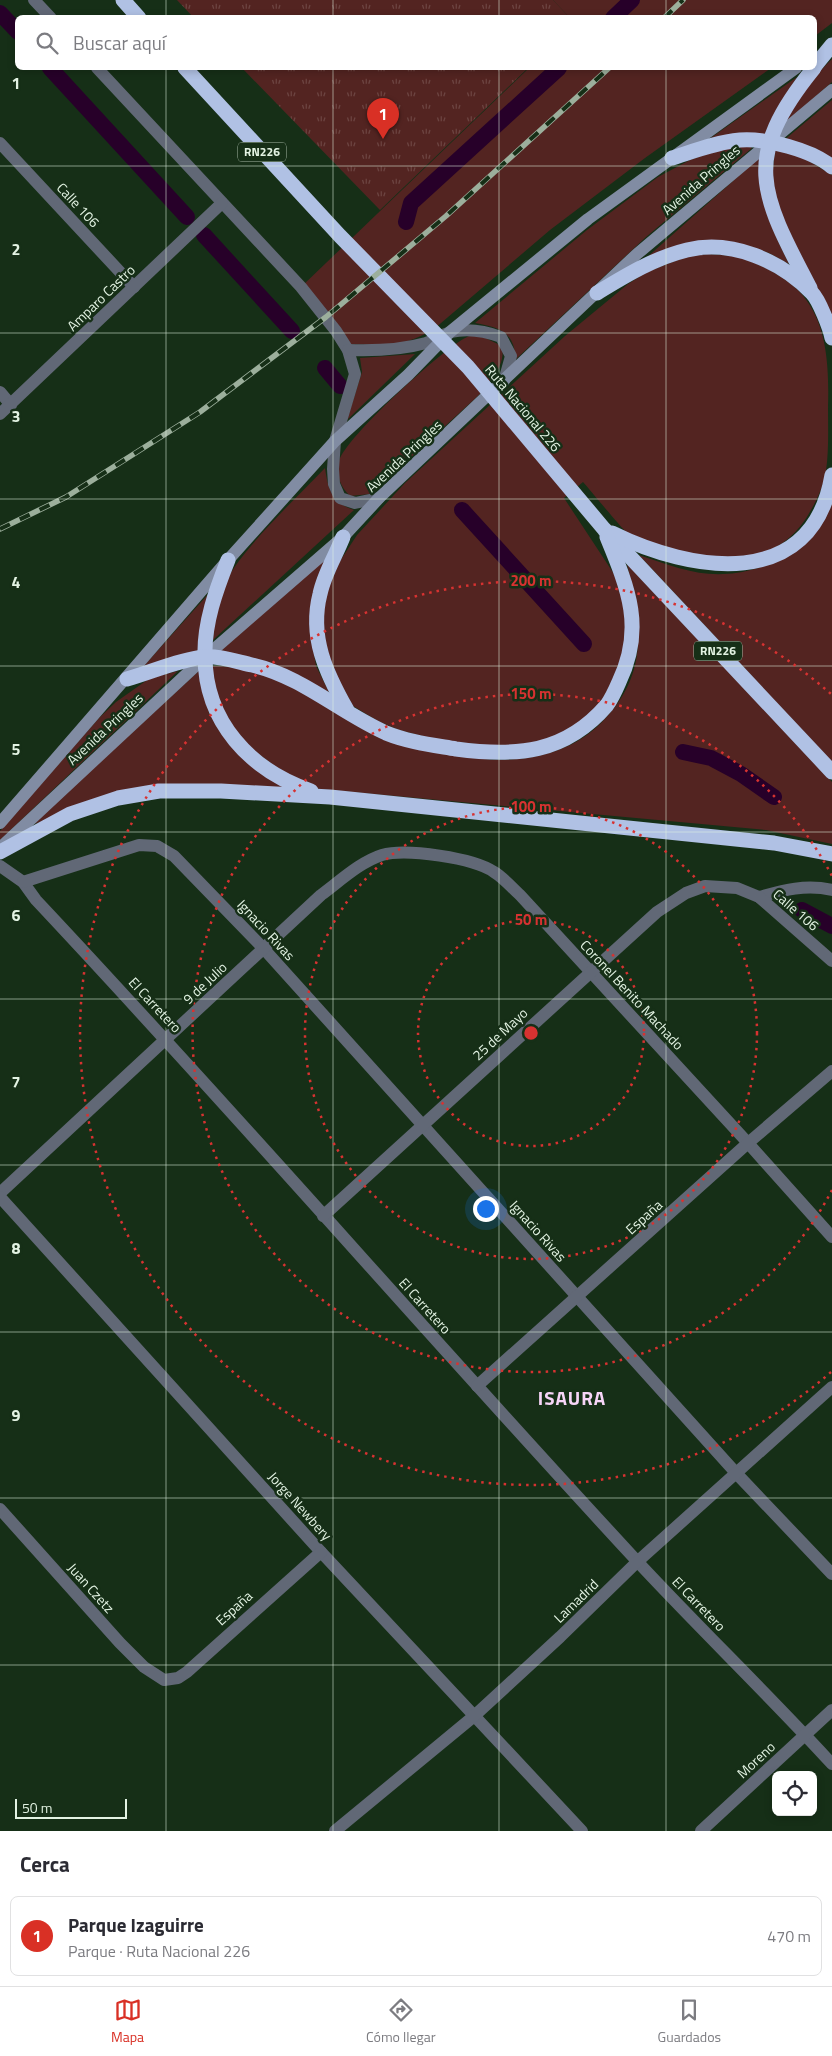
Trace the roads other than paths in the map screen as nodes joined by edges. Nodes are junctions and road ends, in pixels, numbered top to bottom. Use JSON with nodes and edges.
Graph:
{"nodes":[{"id":1,"x":34,"y":0,"type":"edge"},
{"id":2,"x":123,"y":0,"type":"edge"},
{"id":3,"x":48,"y":15,"type":"edge"},
{"id":4,"x":136,"y":15,"type":"edge"},
{"id":5,"x":832,"y":41,"type":"edge"},
{"id":6,"x":832,"y":45,"type":"edge"},
{"id":7,"x":817,"y":52,"type":"edge"},
{"id":8,"x":817,"y":63,"type":"edge"},
{"id":9,"x":99,"y":70,"type":"edge"},
{"id":10,"x":187,"y":70,"type":"edge"},
{"id":11,"x":793,"y":70,"type":"edge"},
{"id":12,"x":812,"y":70,"type":"edge"},
{"id":13,"x":832,"y":90,"type":"edge"},
{"id":14,"x":0,"y":143,"type":"edge"},
{"id":15,"x":768,"y":143,"type":"junction"},
{"id":16,"x":672,"y":158,"type":"junction"},
{"id":17,"x":832,"y":168,"type":"edge"},
{"id":18,"x":222,"y":203,"type":"junction"},
{"id":19,"x":134,"y":287,"type":"junction"},
{"id":20,"x":597,"y":293,"type":"junction"},
{"id":21,"x":814,"y":294,"type":"junction"},
{"id":22,"x":450,"y":332,"type":"junction"},
{"id":23,"x":832,"y":338,"type":"edge"},
{"id":24,"x":348,"y":350,"type":"junction"},
{"id":25,"x":503,"y":383,"type":"junction"},
{"id":26,"x":0,"y":392,"type":"edge"},
{"id":27,"x":12,"y":405,"type":"junction"},
{"id":28,"x":0,"y":414,"type":"edge"},
{"id":29,"x":335,"y":440,"type":"junction"},
{"id":30,"x":832,"y":475,"type":"edge"},
{"id":31,"x":379,"y":498,"type":"junction"},
{"id":32,"x":604,"y":529,"type":"junction"},
{"id":33,"x":344,"y":537,"type":"junction"},
{"id":34,"x":228,"y":560,"type":"junction"},
{"id":35,"x":205,"y":657,"type":"junction"},
{"id":36,"x":127,"y":679,"type":"junction"},
{"id":37,"x":347,"y":710,"type":"junction"},
{"id":38,"x":832,"y":772,"type":"edge"},
{"id":39,"x":330,"y":797,"type":"junction"},
{"id":40,"x":0,"y":823,"type":"edge"},
{"id":41,"x":0,"y":848,"type":"edge"},
{"id":42,"x":0,"y":852,"type":"edge"},
{"id":43,"x":832,"y":854,"type":"edge"},
{"id":44,"x":368,"y":861,"type":"joint"},
{"id":45,"x":0,"y":866,"type":"edge"},
{"id":46,"x":24,"y":882,"type":"junction"},
{"id":47,"x":706,"y":886,"type":"joint"},
{"id":48,"x":832,"y":890,"type":"edge"},
{"id":49,"x":759,"y":898,"type":"junction"},
{"id":50,"x":264,"y":949,"type":"junction"},
{"id":51,"x":832,"y":961,"type":"edge"},
{"id":52,"x":590,"y":972,"type":"junction"},
{"id":53,"x":167,"y":1040,"type":"junction"},
{"id":54,"x":832,"y":1071,"type":"edge"},
{"id":55,"x":422,"y":1126,"type":"junction"},
{"id":56,"x":748,"y":1143,"type":"junction"},
{"id":57,"x":0,"y":1192,"type":"edge"},
{"id":58,"x":0,"y":1197,"type":"edge"},
{"id":59,"x":323,"y":1216,"type":"junction"},
{"id":60,"x":832,"y":1237,"type":"edge"},
{"id":61,"x":578,"y":1297,"type":"junction"},
{"id":62,"x":477,"y":1386,"type":"junction"},
{"id":63,"x":832,"y":1387,"type":"edge"},
{"id":64,"x":736,"y":1473,"type":"junction"},
{"id":65,"x":1,"y":1510,"type":"edge"},
{"id":66,"x":321,"y":1552,"type":"junction"},
{"id":67,"x":638,"y":1562,"type":"junction"},
{"id":68,"x":832,"y":1574,"type":"edge"},
{"id":69,"x":164,"y":1680,"type":"joint"},
{"id":70,"x":832,"y":1710,"type":"edge"},
{"id":71,"x":473,"y":1716,"type":"junction"},
{"id":72,"x":805,"y":1735,"type":"junction"},
{"id":73,"x":832,"y":1764,"type":"edge"},
{"id":74,"x":335,"y":1831,"type":"edge"},
{"id":75,"x":582,"y":1831,"type":"edge"},
{"id":76,"x":701,"y":1831,"type":"edge"}],
"edges":[{"from":1,"to":3,"type":"street"},
{"from":2,"to":4,"type":"highway"},
{"from":5,"to":7,"type":"main road"},
{"from":6,"to":8,"type":"highway"},
{"from":9,"to":18,"type":"street"},
{"from":10,"to":32,"type":"highway","name":"Ruta Nacional 226","number":"RN226"},
{"from":11,"to":16,"type":"main road","name":"Avenida Pringles"},
{"from":12,"to":15,"type":"highway"},
{"from":13,"to":15,"type":"main road","name":"Avenida Pringles"},
{"from":14,"to":19,"type":"street","name":"Calle 106"},
{"from":15,"to":16,"type":"highway"},
{"from":15,"to":17,"type":"highway"},
{"from":15,"to":20,"type":"main road","name":"Avenida Pringles"},
{"from":15,"to":21,"type":"highway"},
{"from":16,"to":22,"type":"main road","name":"Avenida Pringles"},
{"from":18,"to":19,"type":"street","name":"Amparo Castro"},
{"from":18,"to":24,"type":"street"},
{"from":19,"to":27,"type":"street","name":"Amparo Castro"},
{"from":20,"to":21,"type":"highway"},
{"from":20,"to":25,"type":"main road","name":"Avenida Pringles"},
{"from":21,"to":23,"type":"highway"},
{"from":22,"to":24,"type":"street"},
{"from":22,"to":25,"type":"street"},
{"from":22,"to":29,"type":"main road","name":"Avenida Pringles"},
{"from":24,"to":29,"type":"street"},
{"from":25,"to":31,"type":"main road","name":"Avenida Pringles"},
{"from":26,"to":27,"type":"street"},
{"from":27,"to":28,"type":"street","name":"Amparo Castro"},
{"from":29,"to":31,"type":"street"},
{"from":29,"to":34,"type":"main road","name":"Avenida Pringles"},
{"from":30,"to":32,"type":"highway"},
{"from":31,"to":33,"type":"main road","name":"Avenida Pringles"},
{"from":32,"to":37,"type":"highway"},
{"from":32,"to":38,"type":"highway","name":"Ruta Nacional 226","number":"RN226"},
{"from":33,"to":35,"type":"main road","name":"Avenida Pringles"},
{"from":33,"to":37,"type":"highway"},
{"from":34,"to":35,"type":"highway"},
{"from":34,"to":36,"type":"main road","name":"Avenida Pringles"},
{"from":35,"to":36,"type":"highway"},
{"from":35,"to":37,"type":"highway"},
{"from":35,"to":39,"type":"highway"},
{"from":35,"to":41,"type":"main road","name":"Avenida Pringles"},
{"from":36,"to":40,"type":"main road","name":"Avenida Pringles"},
{"from":39,"to":42,"type":"highway"},
{"from":39,"to":43,"type":"highway"},
{"from":44,"to":50,"type":"street","name":"9 de Julio"},
{"from":44,"to":52,"type":"street","name":"Coronel Benito Machado"},
{"from":45,"to":46,"type":"street","name":"El Carretero"},
{"from":46,"to":50,"type":"street","name":"Ignacio Rivas"},
{"from":46,"to":53,"type":"street","name":"El Carretero"},
{"from":47,"to":49,"type":"street","name":"Calle 106"},
{"from":47,"to":52,"type":"street","name":"25 de Mayo"},
{"from":48,"to":49,"type":"street"},
{"from":49,"to":51,"type":"street","name":"Calle 106"},
{"from":50,"to":53,"type":"street","name":"9 de Julio"},
{"from":50,"to":55,"type":"street","name":"Ignacio Rivas"},
{"from":52,"to":55,"type":"street","name":"25 de Mayo"},
{"from":52,"to":56,"type":"street","name":"Coronel Benito Machado"},
{"from":53,"to":57,"type":"street","name":"9 de Julio"},
{"from":53,"to":59,"type":"street","name":"El Carretero"},
{"from":54,"to":56,"type":"street","name":"España"},
{"from":55,"to":59,"type":"street","name":"25 de Mayo"},
{"from":55,"to":61,"type":"street","name":"Ignacio Rivas"},
{"from":56,"to":60,"type":"street","name":"Coronel Benito Machado"},
{"from":56,"to":61,"type":"street","name":"España"},
{"from":58,"to":66,"type":"street","name":"Jorge Newbery"},
{"from":59,"to":62,"type":"street","name":"El Carretero"},
{"from":61,"to":62,"type":"street","name":"España"},
{"from":61,"to":64,"type":"street","name":"Ignacio Rivas"},
{"from":62,"to":67,"type":"street","name":"El Carretero"},
{"from":63,"to":64,"type":"street","name":"Lamadrid"},
{"from":64,"to":67,"type":"street","name":"Lamadrid"},
{"from":64,"to":68,"type":"street","name":"Ignacio Rivas"},
{"from":65,"to":69,"type":"street","name":"Juan Czetz"},
{"from":66,"to":69,"type":"street","name":"España"},
{"from":66,"to":71,"type":"street","name":"Jorge Newbery"},
{"from":67,"to":71,"type":"street","name":"Lamadrid"},
{"from":67,"to":72,"type":"street","name":"El Carretero"},
{"from":70,"to":72,"type":"street","name":"Moreno"},
{"from":71,"to":74,"type":"street","name":"Lamadrid"},
{"from":71,"to":75,"type":"street","name":"Jorge Newbery"},
{"from":72,"to":73,"type":"street","name":"El Carretero"},
{"from":72,"to":76,"type":"street","name":"Moreno"}]}
